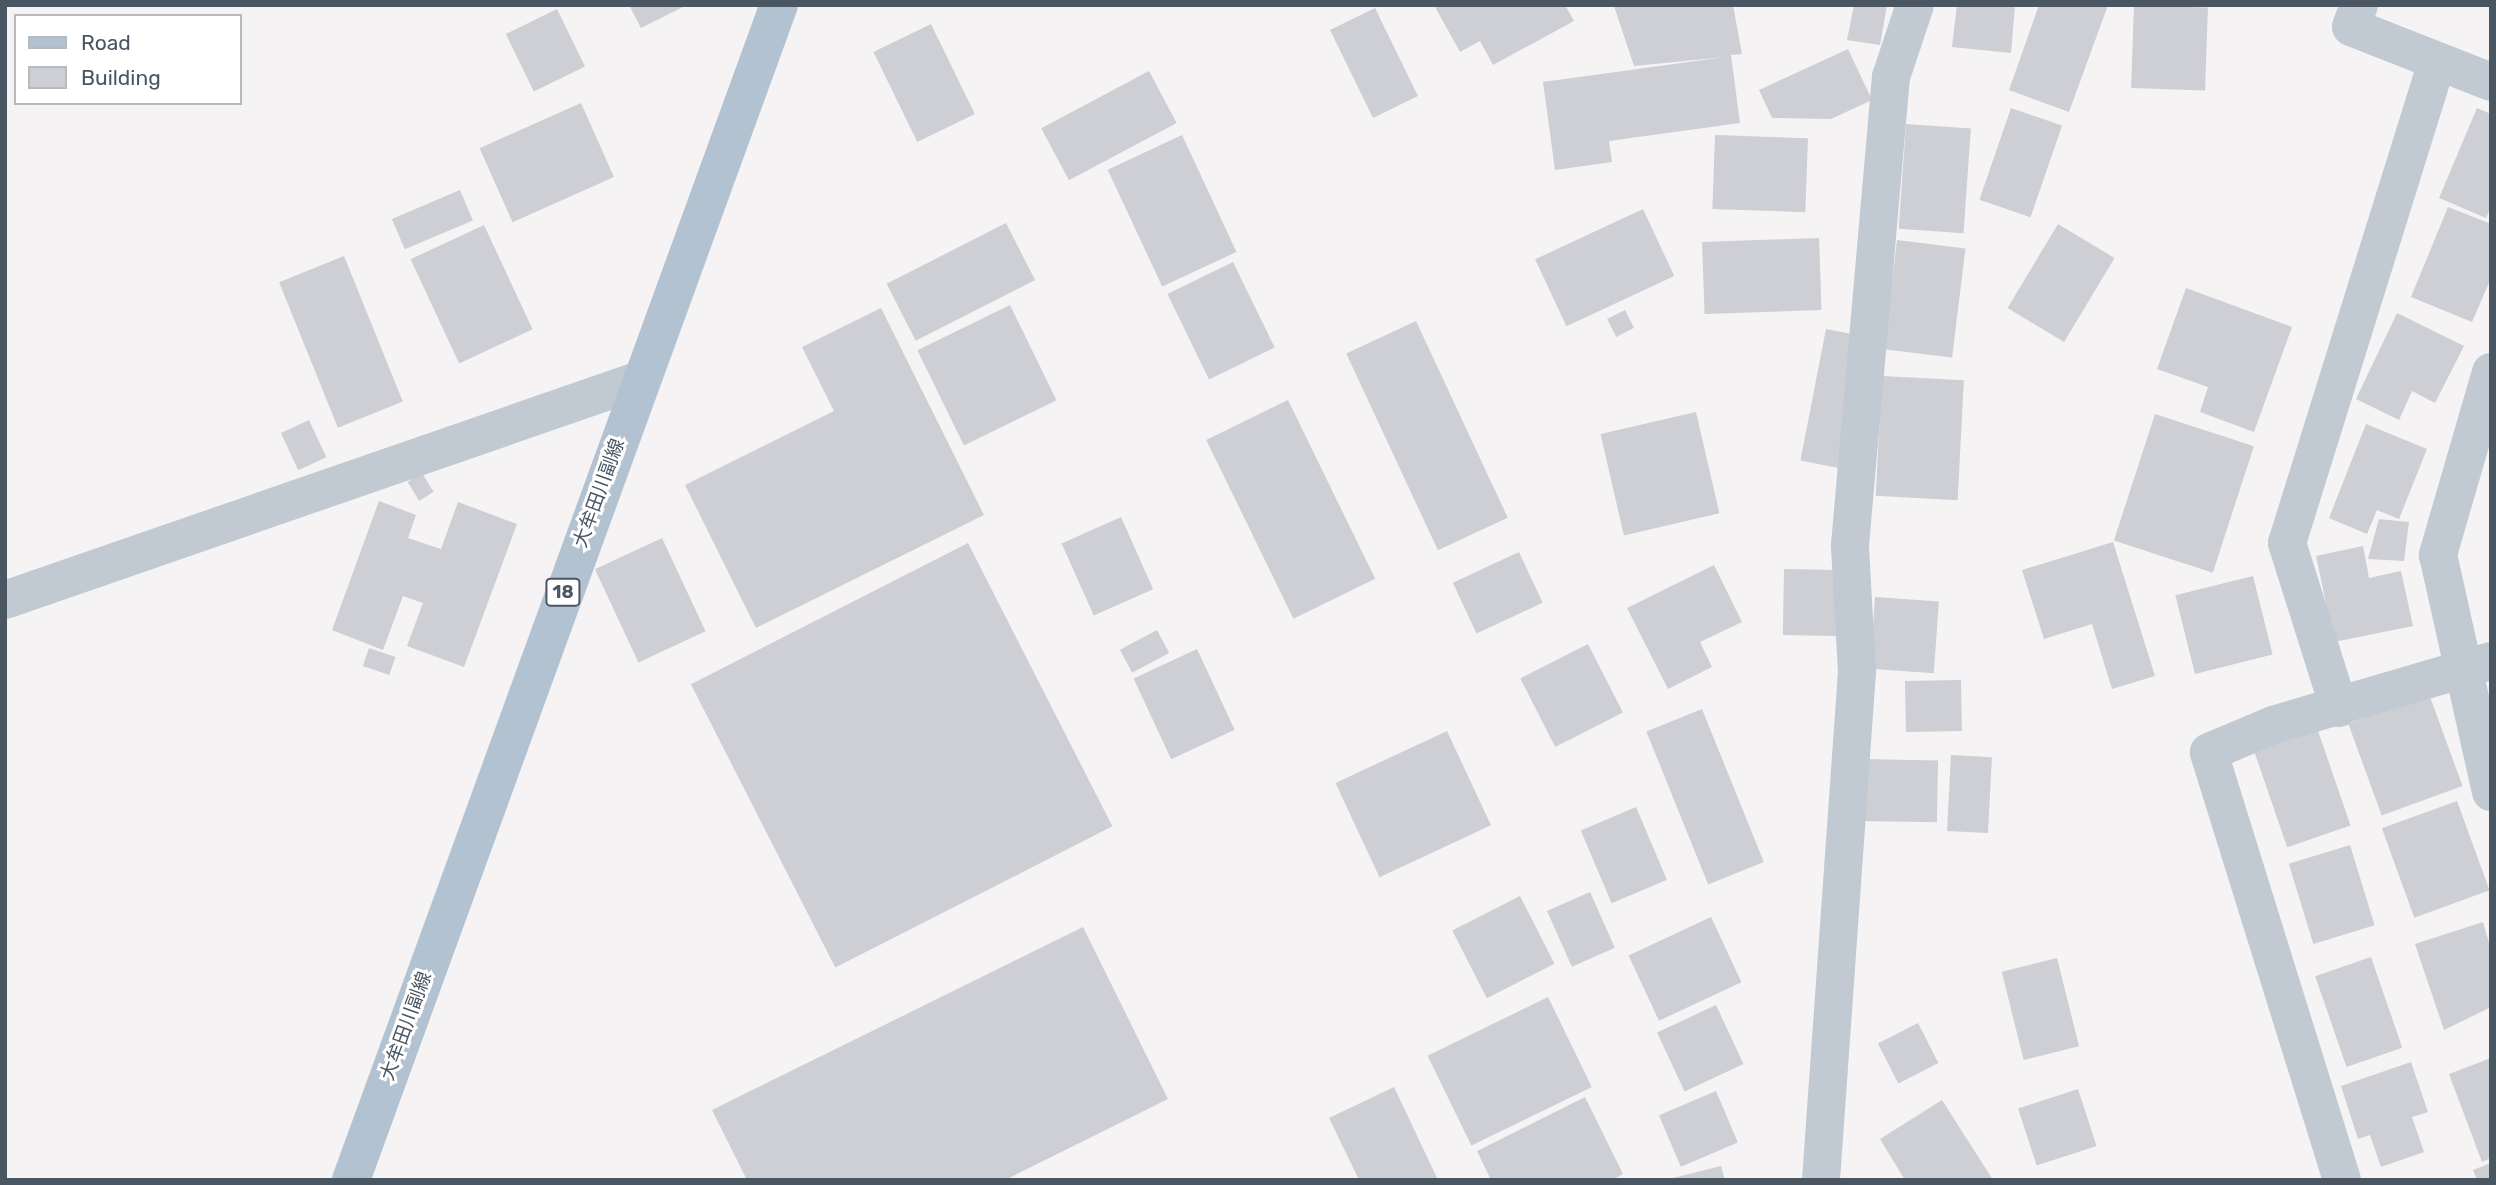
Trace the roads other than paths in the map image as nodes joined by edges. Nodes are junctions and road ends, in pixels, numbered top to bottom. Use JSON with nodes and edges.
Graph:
{"nodes":[{"id":1,"x":779,"y":5,"type":"edge"},
{"id":2,"x":1915,"y":5,"type":"edge"},
{"id":3,"x":2359,"y":5,"type":"edge"},
{"id":4,"x":2437,"y":62,"type":"junction"},
{"id":5,"x":2491,"y":82,"type":"edge"},
{"id":6,"x":2491,"y":372,"type":"edge"},
{"id":7,"x":640,"y":380,"type":"junction"},
{"id":8,"x":5,"y":600,"type":"edge"},
{"id":9,"x":2478,"y":665,"type":"edge"},
{"id":10,"x":2339,"y":708,"type":"junction"},
{"id":11,"x":2491,"y":792,"type":"edge"},
{"id":12,"x":351,"y":1180,"type":"edge"},
{"id":13,"x":1821,"y":1180,"type":"edge"},
{"id":14,"x":2342,"y":1180,"type":"edge"}],
"edges":[{"from":1,"to":7,"type":"main road","name":"大牟田川副線","number":"18"},
{"from":2,"to":13,"type":"street"},
{"from":3,"to":4,"type":"street"},
{"from":4,"to":5,"type":"street"},
{"from":4,"to":10,"type":"street"},
{"from":6,"to":9,"type":"street"},
{"from":7,"to":8,"type":"street"},
{"from":7,"to":12,"type":"main road","name":"大牟田川副線","number":"18"},
{"from":9,"to":10,"type":"street"},
{"from":9,"to":11,"type":"street"},
{"from":10,"to":14,"type":"street"}]}
